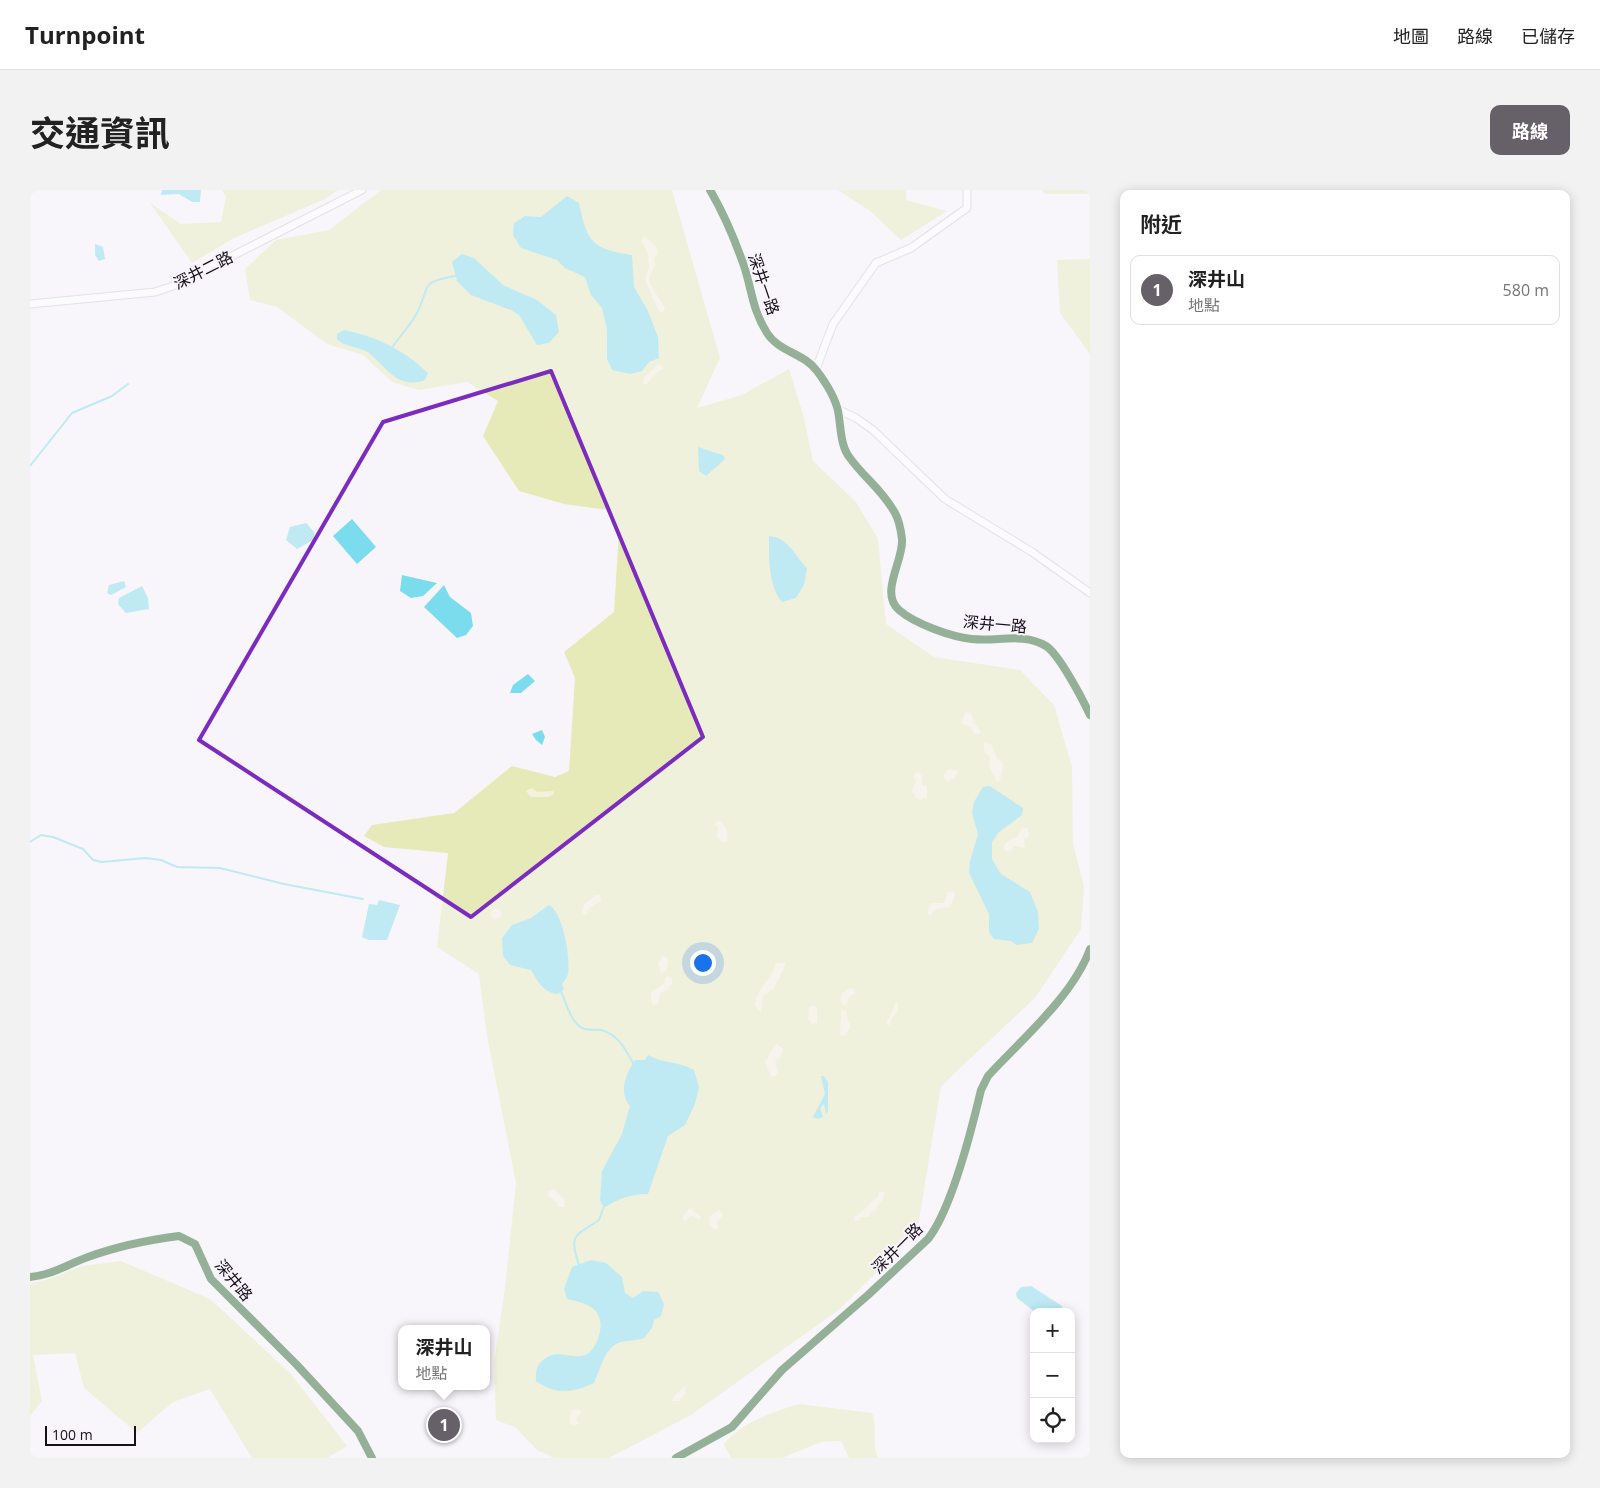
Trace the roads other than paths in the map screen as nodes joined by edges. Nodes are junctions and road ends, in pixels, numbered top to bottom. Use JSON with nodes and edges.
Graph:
{"nodes":[{"id":1,"x":362,"y":190,"type":"edge"},
{"id":2,"x":710,"y":190,"type":"edge"},
{"id":3,"x":967,"y":190,"type":"edge"},
{"id":4,"x":30,"y":304,"type":"edge"},
{"id":5,"x":816,"y":369,"type":"junction"},
{"id":6,"x":837,"y":409,"type":"junction"},
{"id":7,"x":1090,"y":593,"type":"edge"},
{"id":8,"x":1090,"y":715,"type":"edge"},
{"id":9,"x":1090,"y":949,"type":"edge"},
{"id":10,"x":30,"y":1277,"type":"edge"},
{"id":11,"x":372,"y":1458,"type":"edge"},
{"id":12,"x":676,"y":1458,"type":"edge"}],
"edges":[{"from":1,"to":4,"type":"street","name":"深井二路"},
{"from":2,"to":5,"type":"street","name":"深井一路"},
{"from":3,"to":5,"type":"street"},
{"from":5,"to":6,"type":"street","name":"深井一路"},
{"from":6,"to":7,"type":"street"},
{"from":6,"to":8,"type":"street","name":"深井一路"},
{"from":9,"to":12,"type":"street","name":"深井一路"},
{"from":10,"to":11,"type":"street","name":"深井路"}]}
